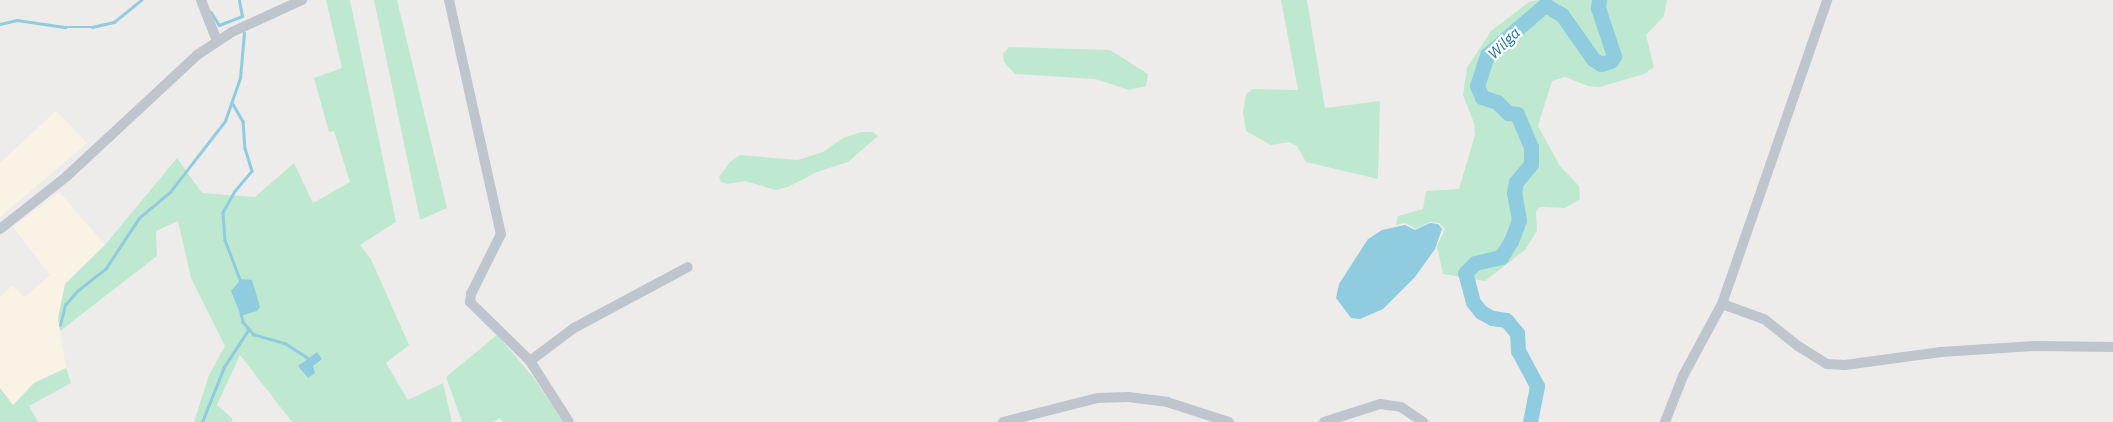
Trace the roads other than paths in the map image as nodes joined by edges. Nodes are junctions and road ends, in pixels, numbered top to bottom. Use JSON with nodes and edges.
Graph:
{"nodes":[{"id":1,"x":201,"y":0,"type":"edge"},
{"id":2,"x":302,"y":0,"type":"edge"},
{"id":3,"x":449,"y":0,"type":"edge"},
{"id":4,"x":1827,"y":0,"type":"edge"},
{"id":5,"x":217,"y":41,"type":"junction"},
{"id":6,"x":0,"y":229,"type":"edge"},
{"id":7,"x":688,"y":267,"type":"dead end"},
{"id":8,"x":1722,"y":304,"type":"junction"},
{"id":9,"x":2113,"y":347,"type":"edge"},
{"id":10,"x":530,"y":361,"type":"junction"},
{"id":11,"x":569,"y":422,"type":"edge"},
{"id":12,"x":1003,"y":422,"type":"edge"},
{"id":13,"x":1229,"y":422,"type":"edge"},
{"id":14,"x":1324,"y":422,"type":"edge"},
{"id":15,"x":1423,"y":422,"type":"edge"},
{"id":16,"x":1665,"y":422,"type":"edge"}],
"edges":[{"from":1,"to":5,"type":"street"},
{"from":2,"to":5,"type":"street"},
{"from":3,"to":10,"type":"street"},
{"from":4,"to":8,"type":"street"},
{"from":5,"to":6,"type":"street"},
{"from":7,"to":10,"type":"street"},
{"from":8,"to":9,"type":"street"},
{"from":8,"to":16,"type":"street"},
{"from":10,"to":11,"type":"street"},
{"from":12,"to":13,"type":"street"},
{"from":14,"to":15,"type":"street"}]}
